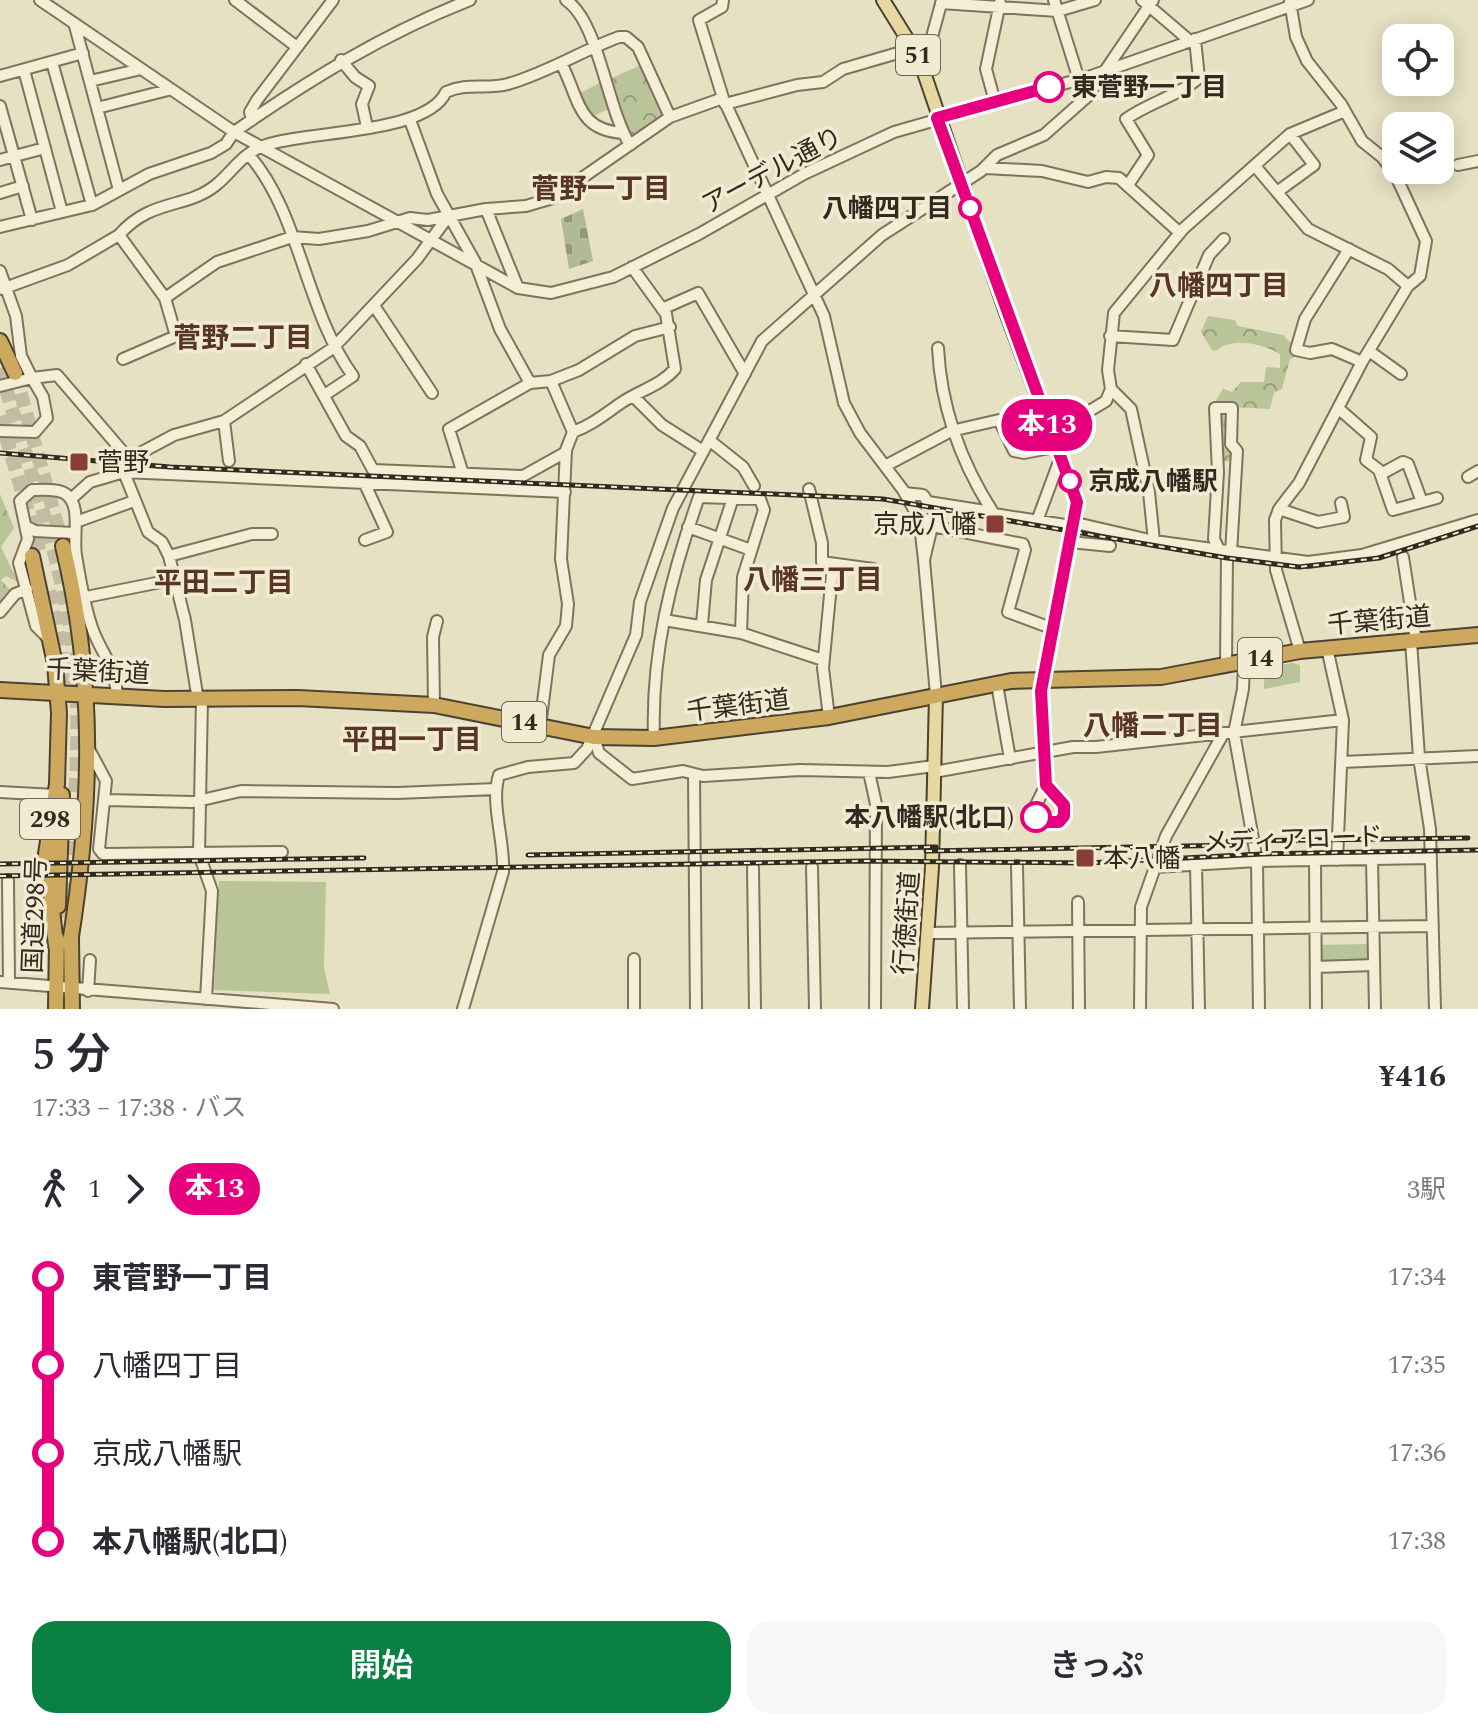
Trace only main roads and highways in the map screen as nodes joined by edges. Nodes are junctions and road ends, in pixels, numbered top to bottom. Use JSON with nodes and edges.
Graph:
{"nodes":[{"id":1,"x":883,"y":0,"type":"edge"},
{"id":2,"x":0,"y":342,"type":"edge"},
{"id":3,"x":8,"y":378,"type":"tunnel mouth"},
{"id":4,"x":66,"y":587,"type":"tunnel mouth"},
{"id":5,"x":49,"y":591,"type":"tunnel mouth"},
{"id":6,"x":1478,"y":635,"type":"edge"},
{"id":7,"x":1043,"y":678,"type":"junction"},
{"id":8,"x":0,"y":690,"type":"edge"},
{"id":9,"x":58,"y":693,"type":"junction"},
{"id":10,"x":88,"y":694,"type":"junction"},
{"id":11,"x":936,"y":695,"type":"junction"},
{"id":12,"x":82,"y":725,"type":"dead end"},
{"id":13,"x":65,"y":727,"type":"dead end"},
{"id":14,"x":1046,"y":785,"type":"dead end"},
{"id":15,"x":63,"y":944,"type":"junction"},
{"id":16,"x":56,"y":1009,"type":"edge"},
{"id":17,"x":72,"y":1009,"type":"edge"},
{"id":18,"x":922,"y":1009,"type":"edge"}],
"edges":[{"from":1,"to":7,"type":"main road","number":"51"},
{"from":2,"to":3,"type":"highway"},
{"from":4,"to":10,"type":"highway","number":"298"},
{"from":5,"to":9,"type":"highway","number":"298"},
{"from":6,"to":7,"type":"highway","name":"千葉街道","number":"14"},
{"from":7,"to":11,"type":"highway","name":"千葉街道","number":"14"},
{"from":7,"to":14,"type":"main road"},
{"from":8,"to":9,"type":"highway","name":"千葉街道","number":"14"},
{"from":9,"to":10,"type":"highway","name":"千葉街道","number":"14"},
{"from":9,"to":15,"type":"highway","number":"298"},
{"from":10,"to":11,"type":"highway","name":"千葉街道","number":"14"},
{"from":10,"to":15,"type":"highway","number":"298"},
{"from":11,"to":18,"type":"main road","name":"行徳街道"},
{"from":12,"to":15,"type":"highway","name":"国道298号","number":"298"},
{"from":13,"to":15,"type":"highway","name":"国道298号","number":"298"},
{"from":15,"to":16,"type":"highway","name":"国道298号","number":"298"},
{"from":15,"to":17,"type":"highway","name":"国道298号","number":"298"}]}
